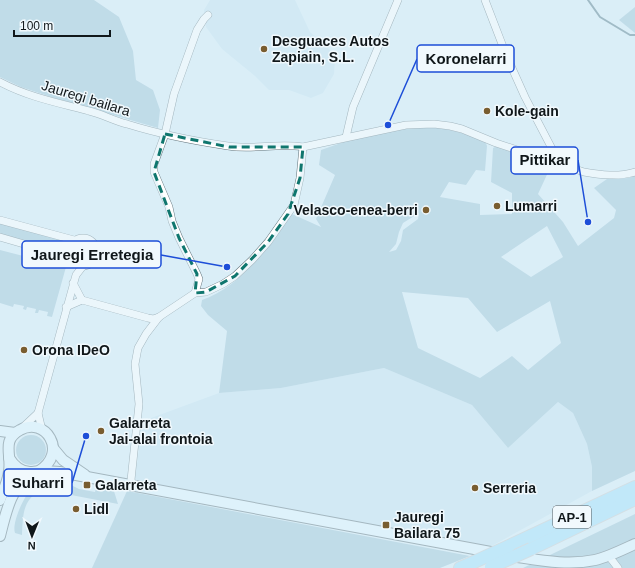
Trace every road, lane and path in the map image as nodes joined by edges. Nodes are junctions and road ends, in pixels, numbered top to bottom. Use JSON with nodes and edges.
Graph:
{"nodes":[{"id":1,"x":398,"y":0,"type":"edge"},
{"id":2,"x":485,"y":0,"type":"edge"},
{"id":3,"x":208,"y":15,"type":"dead end"},
{"id":4,"x":0,"y":82,"type":"edge"},
{"id":5,"x":166,"y":134,"type":"junction"},
{"id":6,"x":346,"y":137,"type":"junction"},
{"id":7,"x":303,"y":147,"type":"junction"},
{"id":8,"x":560,"y":164,"type":"junction"},
{"id":9,"x":635,"y":172,"type":"edge"},
{"id":10,"x":0,"y":220,"type":"edge"},
{"id":11,"x":0,"y":237,"type":"edge"},
{"id":12,"x":74,"y":240,"type":"junction"},
{"id":13,"x":72,"y":260,"type":"junction"},
{"id":14,"x":83,"y":266,"type":"junction"},
{"id":15,"x":76,"y":273,"type":"junction"},
{"id":16,"x":73,"y":283,"type":"junction"},
{"id":17,"x":195,"y":293,"type":"junction"},
{"id":18,"x":82,"y":300,"type":"junction"},
{"id":19,"x":66,"y":306,"type":"junction"},
{"id":20,"x":159,"y":317,"type":"junction"},
{"id":21,"x":149,"y":318,"type":"junction"},
{"id":22,"x":149,"y":330,"type":"junction"},
{"id":23,"x":38,"y":413,"type":"junction"},
{"id":24,"x":0,"y":430,"type":"edge"},
{"id":25,"x":42,"y":430,"type":"junction"},
{"id":26,"x":18,"y":431,"type":"junction"},
{"id":27,"x":54,"y":448,"type":"junction"},
{"id":28,"x":6,"y":451,"type":"edge"},
{"id":29,"x":36,"y":472,"type":"junction"},
{"id":30,"x":90,"y":479,"type":"junction"},
{"id":31,"x":134,"y":487,"type":"junction"},
{"id":32,"x":635,"y":487,"type":"edge"},
{"id":33,"x":635,"y":499,"type":"edge"},
{"id":34,"x":0,"y":500,"type":"edge"},
{"id":35,"x":0,"y":536,"type":"edge"},
{"id":36,"x":635,"y":544,"type":"edge"},
{"id":37,"x":608,"y":555,"type":"junction"},
{"id":38,"x":489,"y":567,"type":"edge"},
{"id":39,"x":460,"y":568,"type":"edge"},
{"id":40,"x":618,"y":568,"type":"edge"}],
"edges":[{"from":1,"to":6,"type":"street"},
{"from":2,"to":8,"type":"street"},
{"from":3,"to":5,"type":"street"},
{"from":4,"to":5,"type":"street","name":"Jauregi bailara"},
{"from":5,"to":7,"type":"street","name":"Jauregi bailara"},
{"from":5,"to":17,"type":"street"},
{"from":6,"to":7,"type":"street","name":"Jauregi bailara"},
{"from":6,"to":8,"type":"street","name":"Jauregi bailara"},
{"from":7,"to":17,"type":"street"},
{"from":8,"to":9,"type":"street","name":"Jauregi bailara"},
{"from":10,"to":12,"type":"street"},
{"from":11,"to":13,"type":"street"},
{"from":12,"to":13,"type":"street"},
{"from":12,"to":14,"type":"street"},
{"from":13,"to":14,"type":"street"},
{"from":13,"to":15,"type":"street"},
{"from":14,"to":15,"type":"street"},
{"from":15,"to":16,"type":"street"},
{"from":16,"to":18,"type":"street"},
{"from":16,"to":19,"type":"street"},
{"from":17,"to":20,"type":"street"},
{"from":18,"to":19,"type":"street"},
{"from":18,"to":21,"type":"street"},
{"from":19,"to":23,"type":"street"},
{"from":20,"to":21,"type":"street"},
{"from":20,"to":22,"type":"street"},
{"from":21,"to":22,"type":"street"},
{"from":22,"to":31,"type":"street"},
{"from":23,"to":25,"type":"street"},
{"from":23,"to":26,"type":"street"},
{"from":24,"to":26,"type":"main road"},
{"from":25,"to":26,"type":"main road"},
{"from":25,"to":27,"type":"main road"},
{"from":26,"to":28,"type":"main road"},
{"from":27,"to":29,"type":"main road"},
{"from":27,"to":30,"type":"main road"},
{"from":28,"to":29,"type":"main road"},
{"from":28,"to":34,"type":"main road"},
{"from":29,"to":30,"type":"main road"},
{"from":29,"to":35,"type":"main road"},
{"from":30,"to":31,"type":"main road"},
{"from":31,"to":37,"type":"main road"},
{"from":32,"to":39,"type":"highway","number":"AP-1","bridge":true},
{"from":33,"to":38,"type":"highway","number":"AP-1","bridge":true},
{"from":36,"to":37,"type":"main road"},
{"from":37,"to":40,"type":"street"}]}
